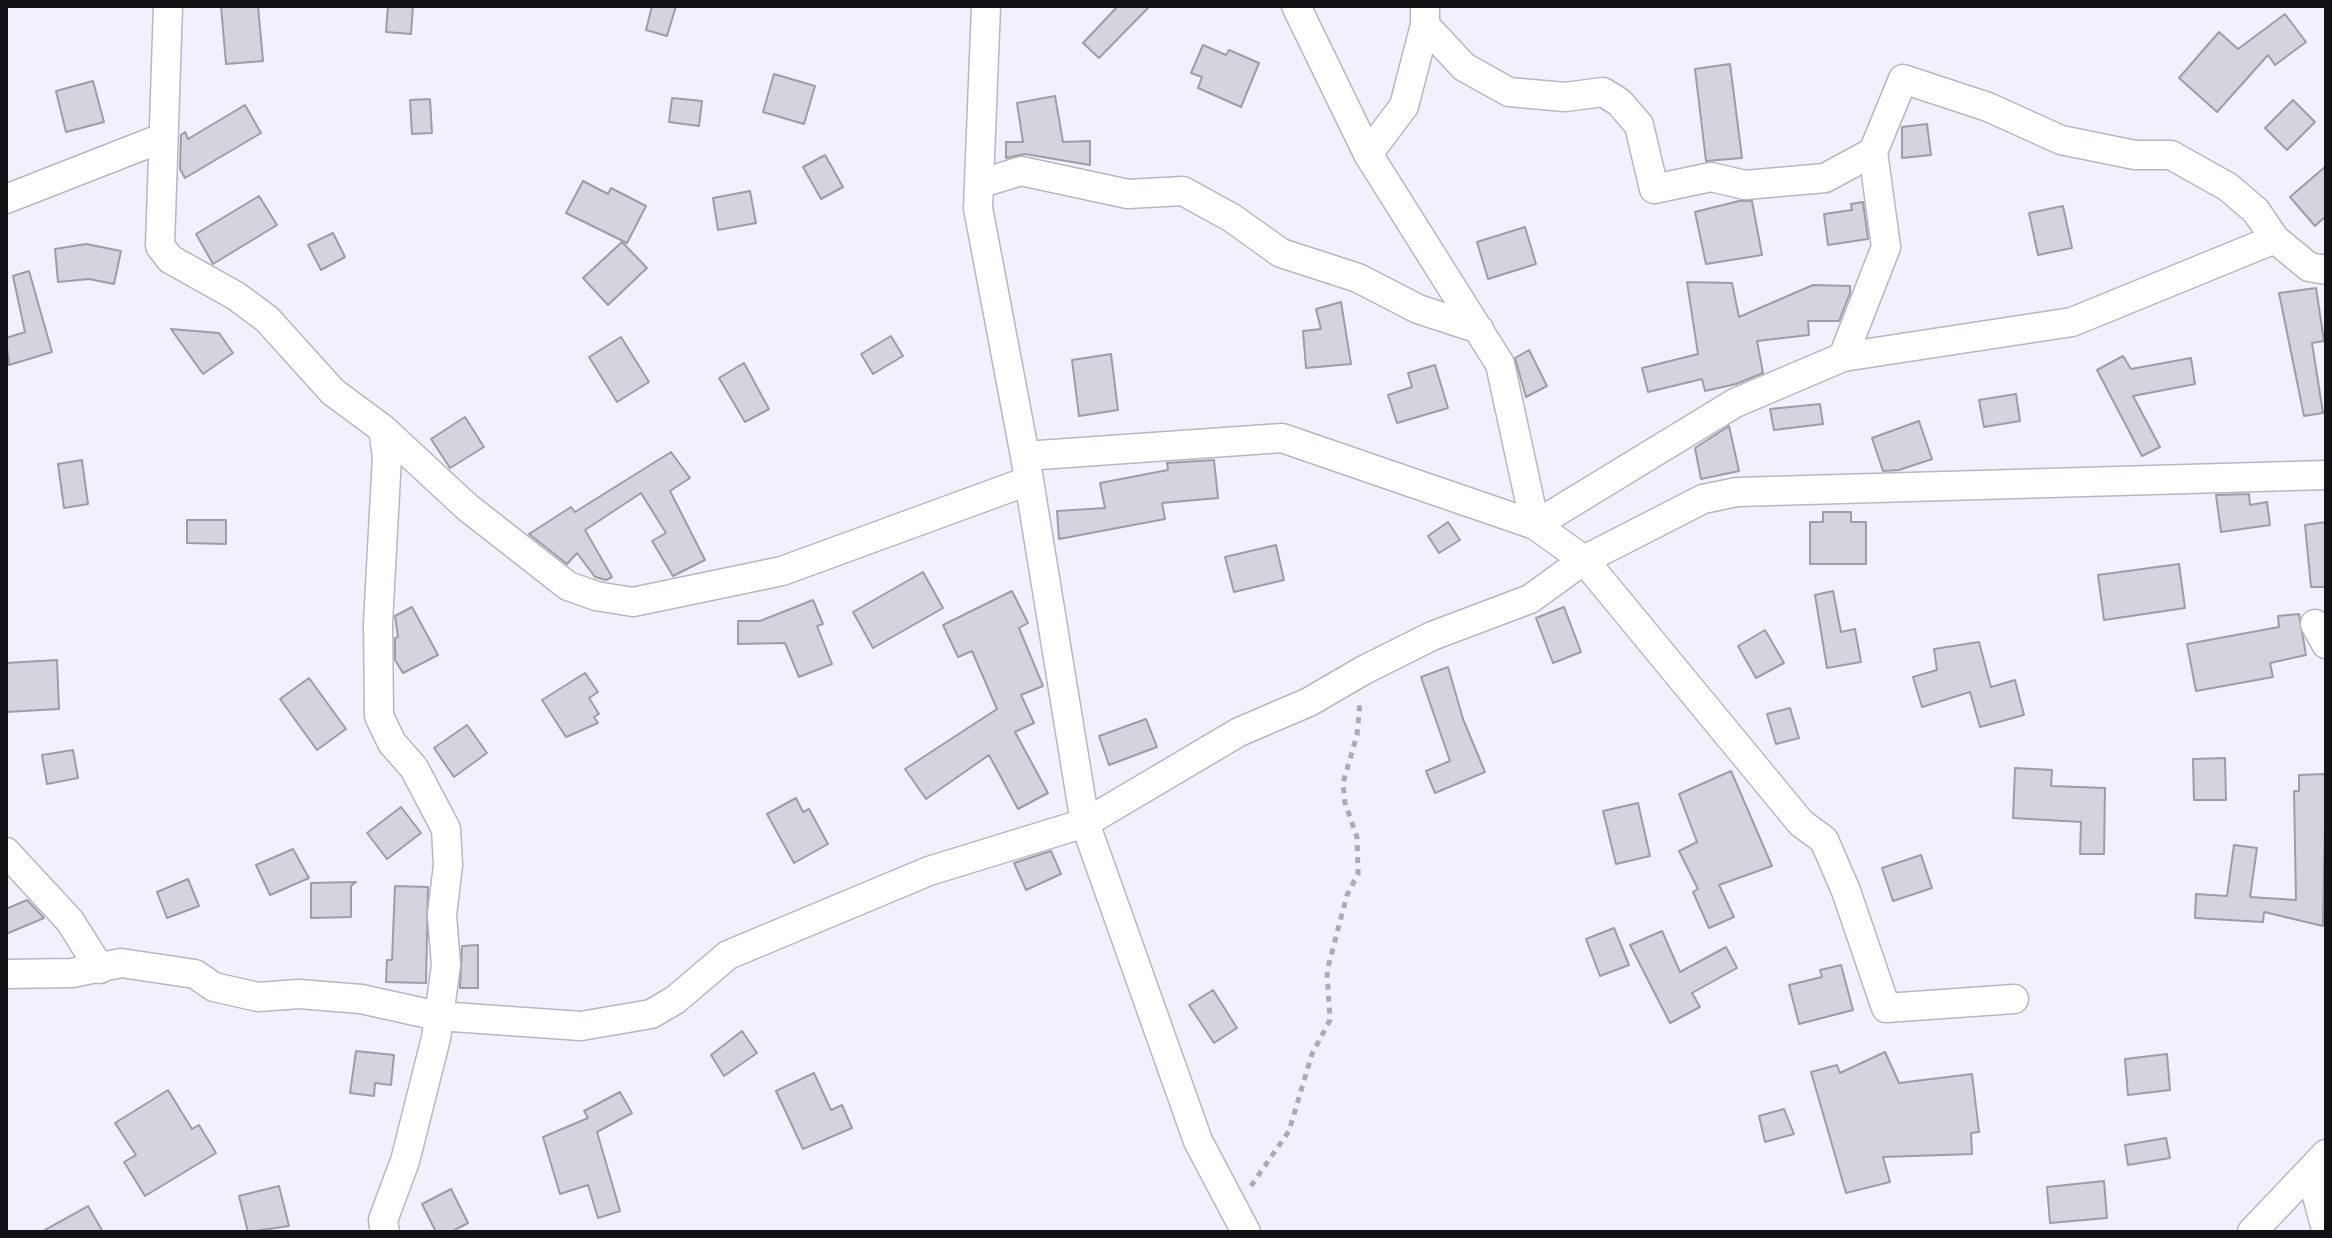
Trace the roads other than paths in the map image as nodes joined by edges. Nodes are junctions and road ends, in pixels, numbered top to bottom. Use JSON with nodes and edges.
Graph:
{"nodes":[{"id":1,"x":168,"y":6,"type":"edge"},
{"id":2,"x":986,"y":6,"type":"edge"},
{"id":3,"x":1296,"y":6,"type":"edge"},
{"id":4,"x":1425,"y":16,"type":"edge"},
{"id":5,"x":162,"y":138,"type":"junction"},
{"id":6,"x":1873,"y":152,"type":"junction"},
{"id":7,"x":1368,"y":154,"type":"junction"},
{"id":8,"x":979,"y":184,"type":"junction"},
{"id":9,"x":6,"y":199,"type":"edge"},
{"id":10,"x":2275,"y":239,"type":"junction"},
{"id":11,"x":2326,"y":270,"type":"edge"},
{"id":12,"x":1479,"y":329,"type":"junction"},
{"id":13,"x":1843,"y":357,"type":"junction"},
{"id":14,"x":383,"y":429,"type":"junction"},
{"id":15,"x":1027,"y":468,"type":"junction"},
{"id":16,"x":2326,"y":475,"type":"edge"},
{"id":17,"x":1535,"y":525,"type":"junction"},
{"id":18,"x":1584,"y":560,"type":"junction"},
{"id":19,"x":1085,"y":823,"type":"junction"},
{"id":20,"x":6,"y":852,"type":"edge"},
{"id":21,"x":100,"y":969,"type":"junction"},
{"id":22,"x":6,"y":974,"type":"edge"},
{"id":23,"x":2014,"y":999,"type":"dead end"},
{"id":24,"x":438,"y":1016,"type":"junction"},
{"id":25,"x":2318,"y":1164,"type":"edge"},
{"id":26,"x":1242,"y":1224,"type":"edge"},
{"id":27,"x":2326,"y":1229,"type":"edge"},
{"id":28,"x":385,"y":1232,"type":"edge"},
{"id":29,"x":2252,"y":1232,"type":"edge"}],
"edges":[{"from":1,"to":5,"type":"street"},
{"from":2,"to":8,"type":"street"},
{"from":3,"to":7,"type":"street"},
{"from":4,"to":6,"type":"street"},
{"from":4,"to":7,"type":"street"},
{"from":5,"to":9,"type":"street"},
{"from":5,"to":14,"type":"street"},
{"from":6,"to":10,"type":"street"},
{"from":6,"to":13,"type":"street"},
{"from":7,"to":12,"type":"street"},
{"from":8,"to":12,"type":"street"},
{"from":8,"to":15,"type":"street"},
{"from":10,"to":11,"type":"street"},
{"from":10,"to":13,"type":"street"},
{"from":12,"to":17,"type":"street"},
{"from":13,"to":17,"type":"street"},
{"from":14,"to":15,"type":"street"},
{"from":14,"to":24,"type":"street"},
{"from":15,"to":17,"type":"street"},
{"from":15,"to":19,"type":"street"},
{"from":16,"to":18,"type":"street"},
{"from":17,"to":18,"type":"street"},
{"from":18,"to":19,"type":"street"},
{"from":18,"to":23,"type":"street"},
{"from":19,"to":24,"type":"street"},
{"from":19,"to":26,"type":"street"},
{"from":20,"to":21,"type":"street"},
{"from":21,"to":22,"type":"street"},
{"from":21,"to":24,"type":"street"},
{"from":24,"to":28,"type":"street"},
{"from":25,"to":27,"type":"street"},
{"from":25,"to":29,"type":"street"}]}
